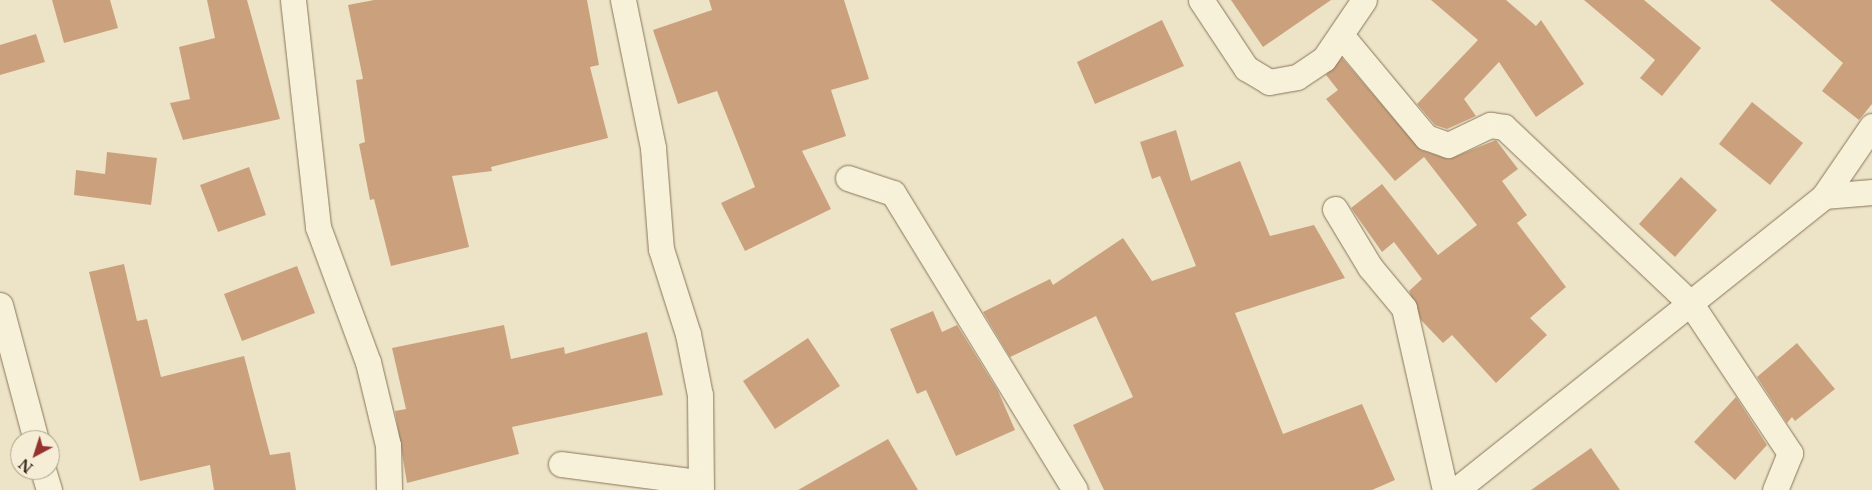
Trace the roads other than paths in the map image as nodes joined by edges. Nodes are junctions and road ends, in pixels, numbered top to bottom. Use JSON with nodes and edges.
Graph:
{"nodes":[{"id":1,"x":293,"y":0,"type":"edge"},
{"id":2,"x":623,"y":0,"type":"edge"},
{"id":3,"x":1201,"y":0,"type":"edge"},
{"id":4,"x":1364,"y":0,"type":"edge"},
{"id":5,"x":1341,"y":34,"type":"junction"},
{"id":6,"x":1872,"y":126,"type":"edge"},
{"id":7,"x":848,"y":178,"type":"dead end"},
{"id":8,"x":1872,"y":192,"type":"edge"},
{"id":9,"x":1824,"y":196,"type":"junction"},
{"id":10,"x":1335,"y":209,"type":"dead end"},
{"id":11,"x":1691,"y":304,"type":"junction"},
{"id":12,"x":0,"y":305,"type":"edge"},
{"id":13,"x":33,"y":430,"type":"edge"},
{"id":14,"x":561,"y":464,"type":"dead end"},
{"id":15,"x":700,"y":486,"type":"edge"},
{"id":16,"x":389,"y":490,"type":"edge"},
{"id":17,"x":1074,"y":490,"type":"edge"},
{"id":18,"x":1445,"y":490,"type":"edge"},
{"id":19,"x":1456,"y":490,"type":"edge"},
{"id":20,"x":1775,"y":490,"type":"edge"}],
"edges":[{"from":1,"to":16,"type":"street"},
{"from":2,"to":15,"type":"street"},
{"from":3,"to":5,"type":"street"},
{"from":4,"to":5,"type":"street"},
{"from":5,"to":11,"type":"street"},
{"from":6,"to":9,"type":"street"},
{"from":7,"to":17,"type":"street"},
{"from":8,"to":9,"type":"street"},
{"from":9,"to":11,"type":"street"},
{"from":10,"to":18,"type":"street"},
{"from":11,"to":19,"type":"street"},
{"from":11,"to":20,"type":"street"},
{"from":12,"to":13,"type":"street"},
{"from":14,"to":15,"type":"street"}]}
